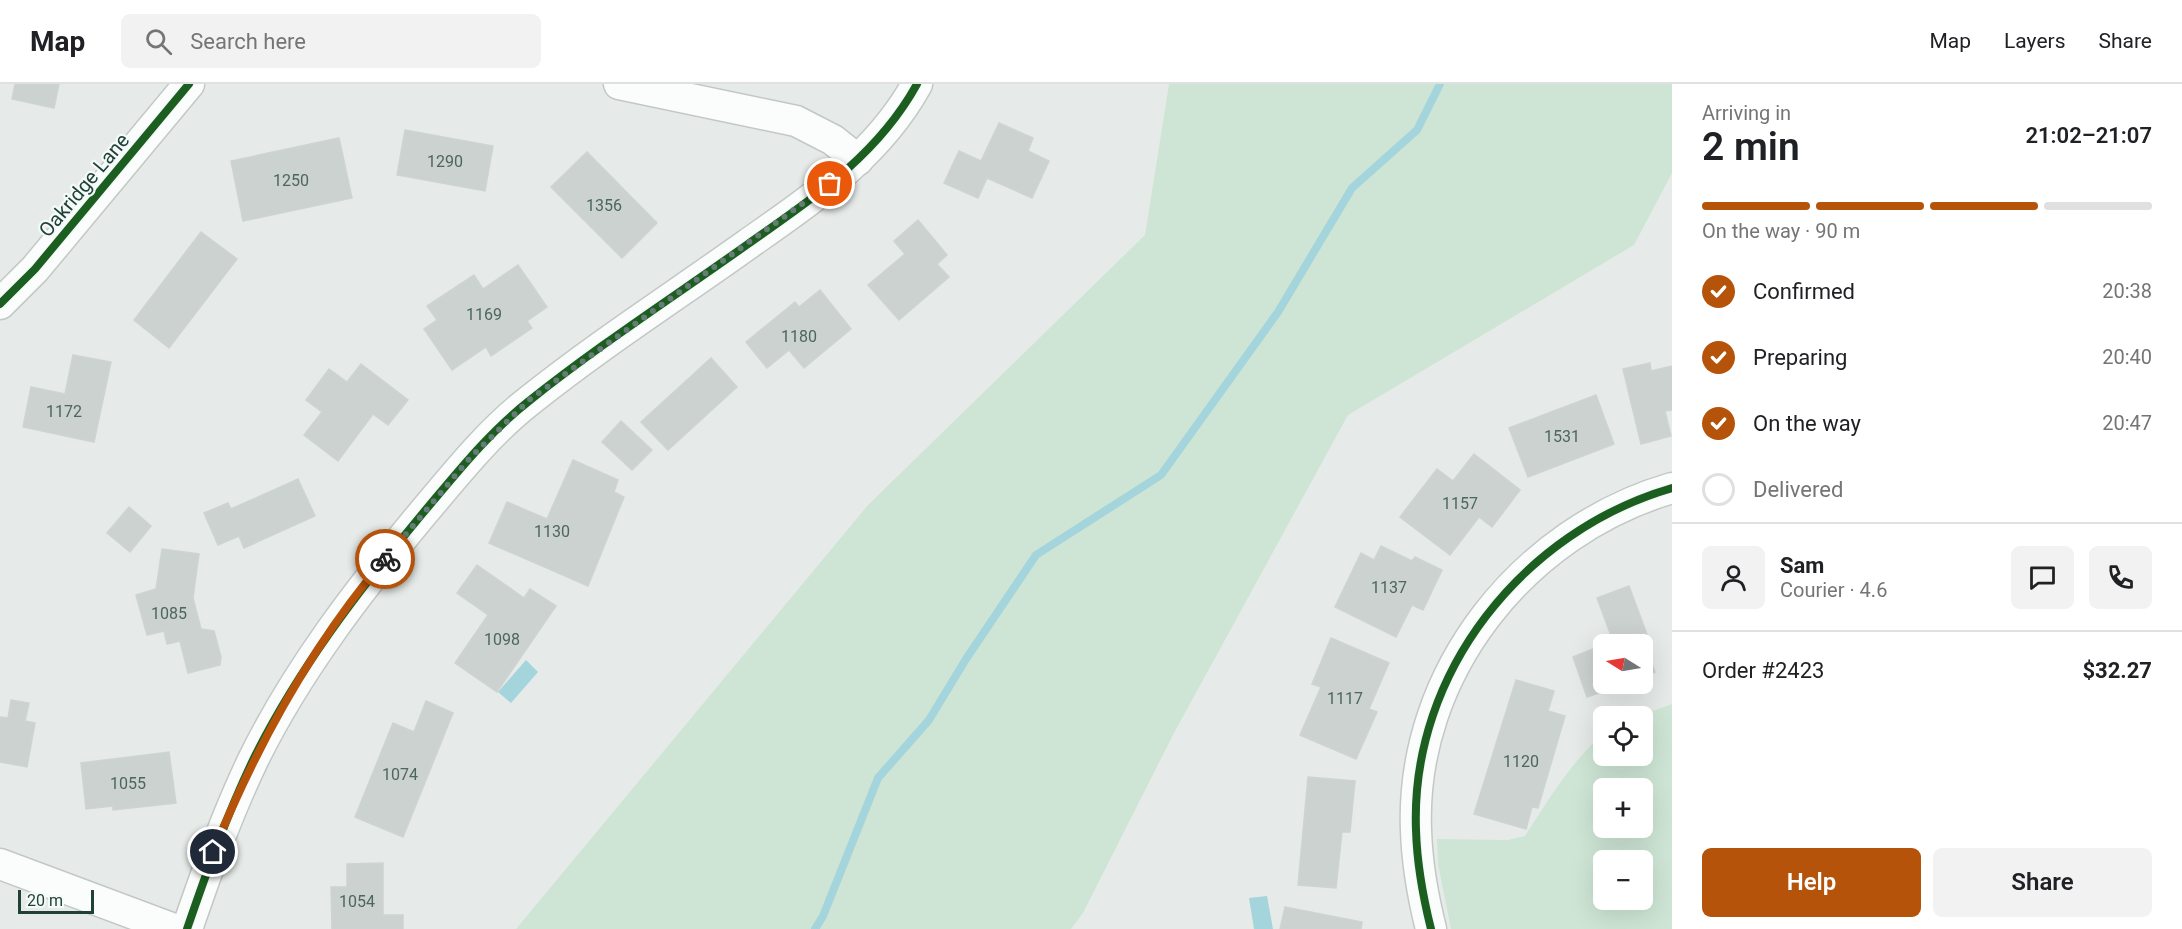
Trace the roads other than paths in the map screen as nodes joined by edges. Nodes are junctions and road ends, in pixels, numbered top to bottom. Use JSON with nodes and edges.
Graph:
{"nodes":[{"id":1,"x":189,"y":84,"type":"edge"},
{"id":2,"x":619,"y":84,"type":"edge"},
{"id":3,"x":917,"y":84,"type":"edge"},
{"id":4,"x":858,"y":160,"type":"junction"},
{"id":5,"x":0,"y":304,"type":"edge"},
{"id":6,"x":1672,"y":488,"type":"edge"},
{"id":7,"x":0,"y":864,"type":"edge"},
{"id":8,"x":174,"y":929,"type":"edge"},
{"id":9,"x":187,"y":929,"type":"edge"},
{"id":10,"x":1431,"y":929,"type":"edge"}],
"edges":[{"from":1,"to":5,"type":"street","name":"Oakridge Lane"},
{"from":2,"to":4,"type":"street"},
{"from":3,"to":4,"type":"street"},
{"from":4,"to":9,"type":"street"},
{"from":6,"to":10,"type":"street"},
{"from":7,"to":8,"type":"street"}]}
